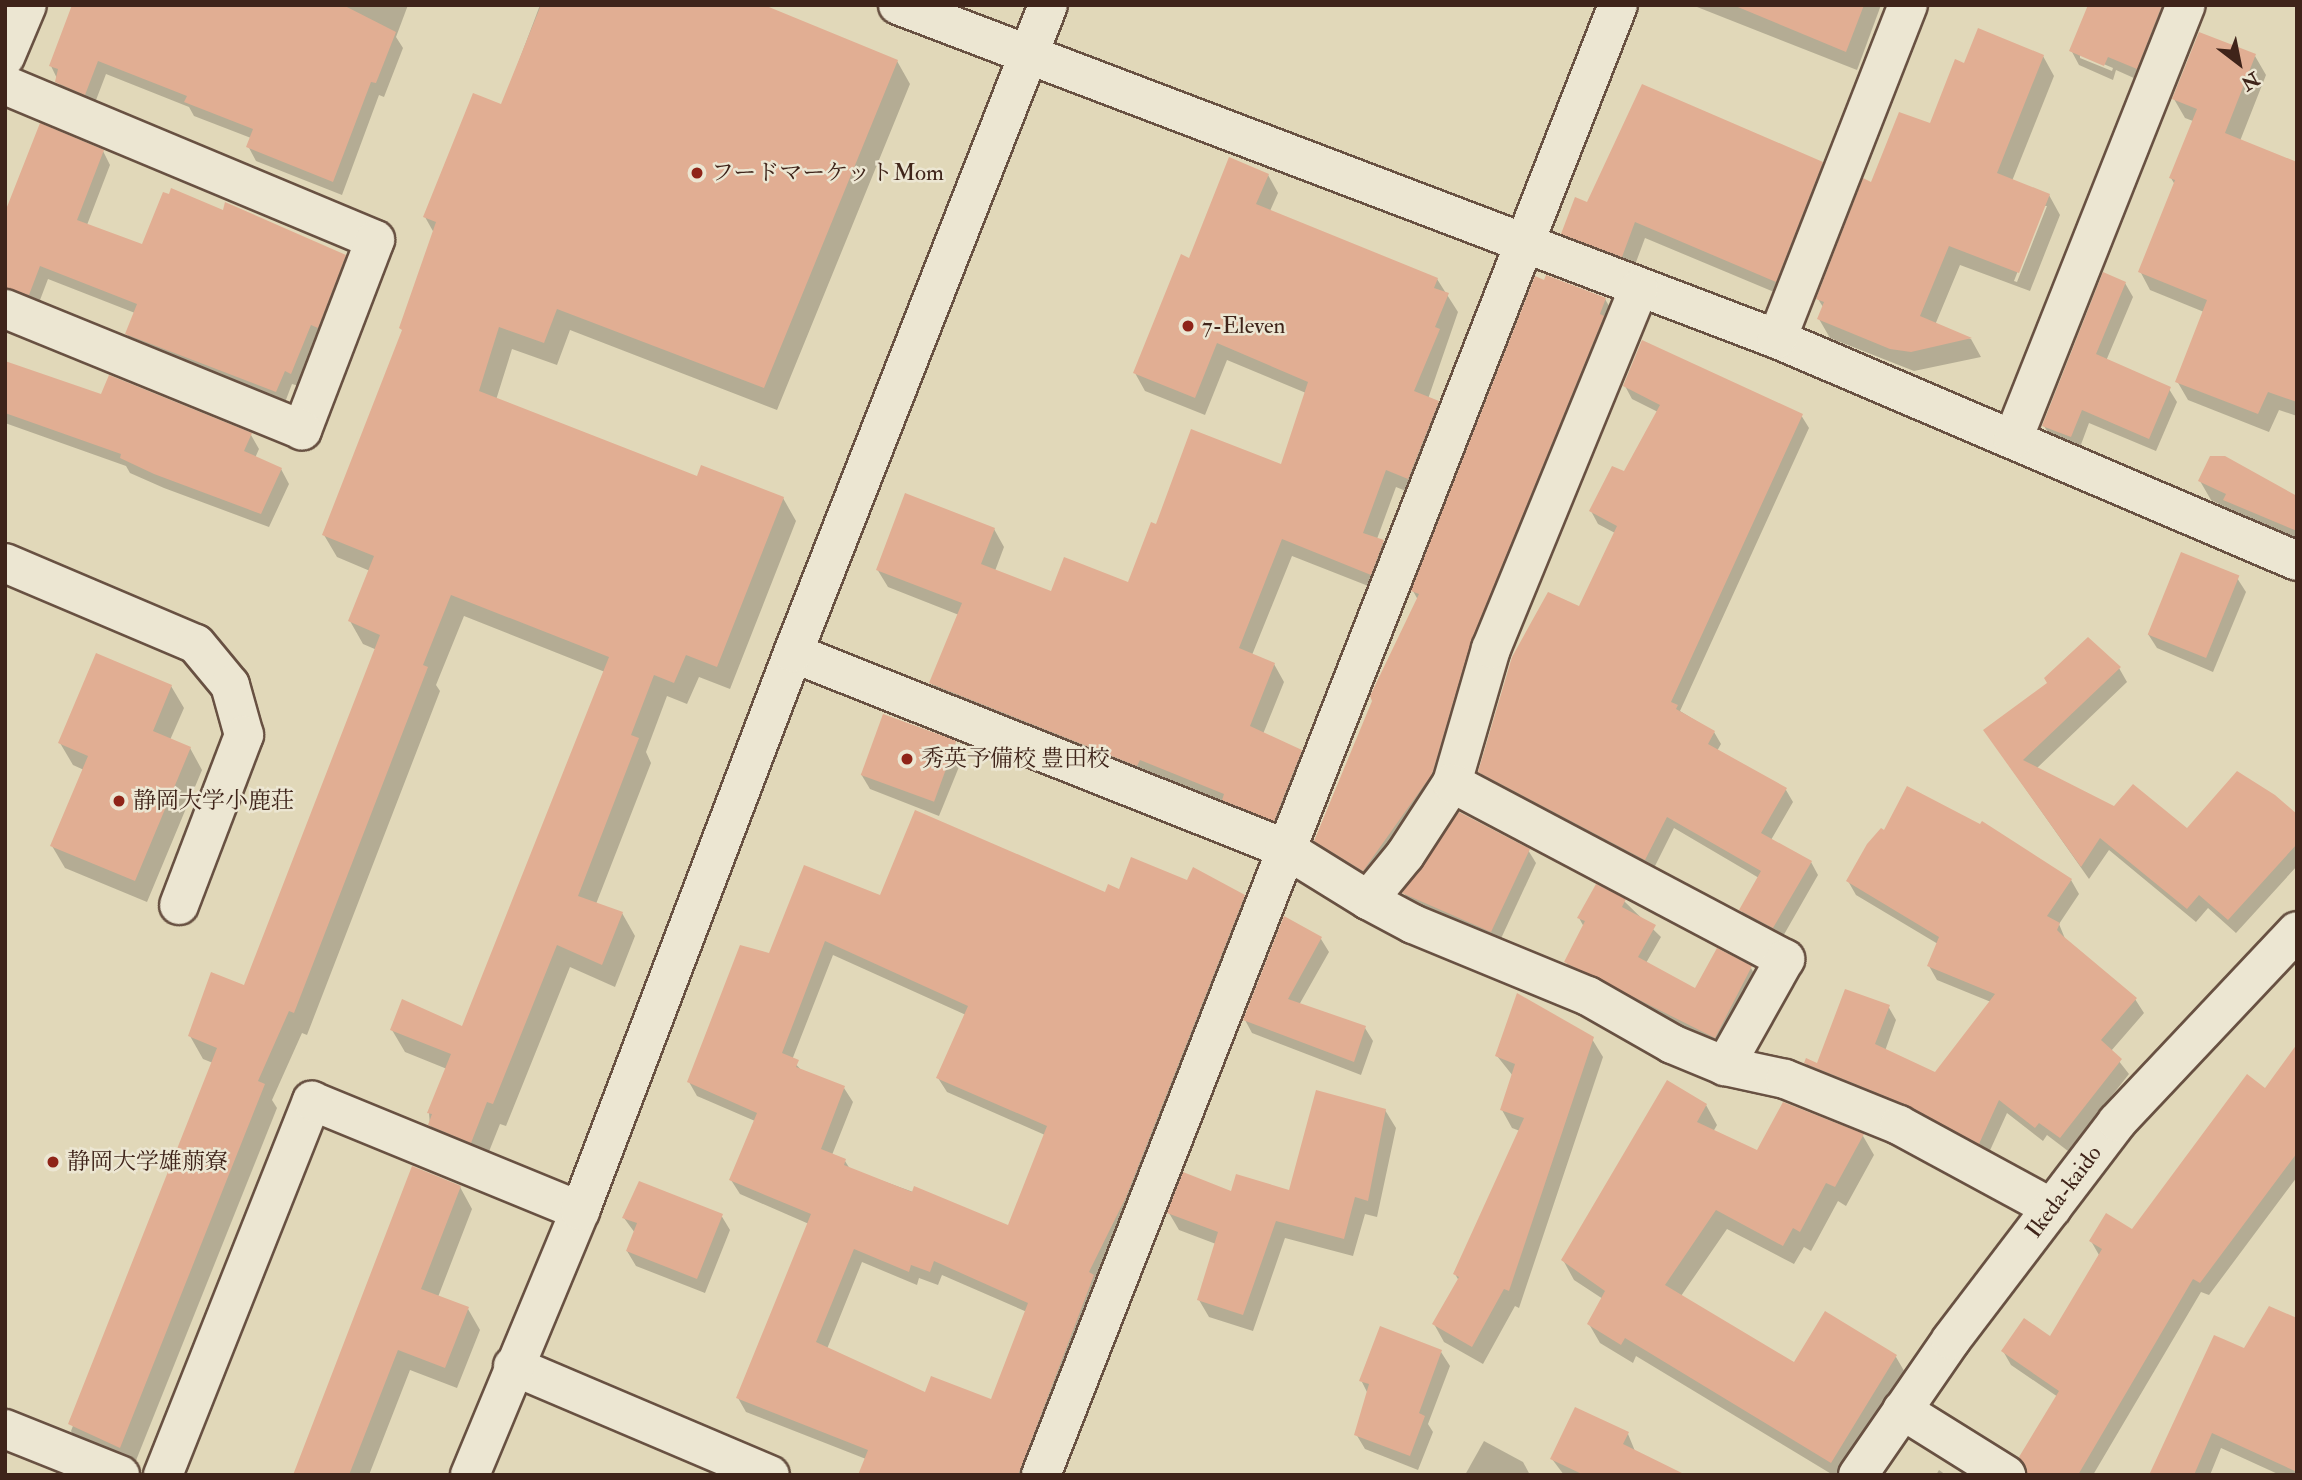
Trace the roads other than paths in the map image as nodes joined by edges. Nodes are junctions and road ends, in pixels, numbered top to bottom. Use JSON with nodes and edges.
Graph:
{"nodes":[{"id":1,"x":27,"y":5,"type":"edge"},
{"id":2,"x":898,"y":5,"type":"edge"},
{"id":3,"x":1048,"y":5,"type":"edge"},
{"id":4,"x":1618,"y":5,"type":"edge"},
{"id":5,"x":1908,"y":5,"type":"edge"},
{"id":6,"x":2186,"y":5,"type":"edge"},
{"id":7,"x":1029,"y":55,"type":"junction"},
{"id":8,"x":5,"y":57,"type":"edge"},
{"id":9,"x":5,"y":85,"type":"edge"},
{"id":10,"x":1527,"y":242,"type":"junction"},
{"id":11,"x":1639,"y":289,"type":"junction"},
{"id":12,"x":5,"y":309,"type":"edge"},
{"id":13,"x":1777,"y":339,"type":"junction"},
{"id":14,"x":2013,"y":439,"type":"junction"},
{"id":15,"x":2297,"y":561,"type":"edge"},
{"id":16,"x":5,"y":563,"type":"edge"},
{"id":17,"x":793,"y":653,"type":"junction"},
{"id":18,"x":1452,"y":783,"type":"junction"},
{"id":19,"x":1284,"y":848,"type":"junction"},
{"id":20,"x":1368,"y":900,"type":"junction"},
{"id":21,"x":179,"y":905,"type":"dead end"},
{"id":22,"x":2297,"y":931,"type":"edge"},
{"id":23,"x":1725,"y":1066,"type":"junction"},
{"id":24,"x":2052,"y":1208,"type":"junction"},
{"id":25,"x":580,"y":1212,"type":"junction"},
{"id":26,"x":513,"y":1366,"type":"junction"},
{"id":27,"x":1902,"y":1410,"type":"junction"},
{"id":28,"x":5,"y":1429,"type":"edge"},
{"id":29,"x":120,"y":1475,"type":"edge"},
{"id":30,"x":163,"y":1475,"type":"edge"},
{"id":31,"x":470,"y":1475,"type":"edge"},
{"id":32,"x":770,"y":1475,"type":"edge"},
{"id":33,"x":1041,"y":1475,"type":"edge"},
{"id":34,"x":1858,"y":1475,"type":"edge"},
{"id":35,"x":2006,"y":1475,"type":"edge"}],
"edges":[{"from":1,"to":8,"type":"street"},
{"from":2,"to":7,"type":"street"},
{"from":3,"to":7,"type":"street"},
{"from":4,"to":10,"type":"street"},
{"from":5,"to":13,"type":"street"},
{"from":6,"to":14,"type":"street"},
{"from":7,"to":10,"type":"street"},
{"from":7,"to":17,"type":"street"},
{"from":9,"to":12,"type":"street"},
{"from":10,"to":11,"type":"street"},
{"from":10,"to":19,"type":"street"},
{"from":11,"to":13,"type":"street"},
{"from":11,"to":18,"type":"street"},
{"from":13,"to":14,"type":"street"},
{"from":14,"to":15,"type":"street"},
{"from":16,"to":21,"type":"street"},
{"from":17,"to":19,"type":"street"},
{"from":17,"to":25,"type":"street"},
{"from":18,"to":20,"type":"street"},
{"from":18,"to":23,"type":"street"},
{"from":19,"to":20,"type":"street"},
{"from":19,"to":33,"type":"street"},
{"from":20,"to":23,"type":"street"},
{"from":22,"to":24,"type":"street","name":"Ikeda-kaido"},
{"from":23,"to":24,"type":"street"},
{"from":24,"to":27,"type":"street","name":"Ikeda-kaido"},
{"from":25,"to":26,"type":"street"},
{"from":25,"to":30,"type":"street"},
{"from":26,"to":31,"type":"street"},
{"from":26,"to":32,"type":"street"},
{"from":27,"to":34,"type":"street","name":"Ikeda-kaido"},
{"from":27,"to":35,"type":"street"},
{"from":28,"to":29,"type":"street"}]}
